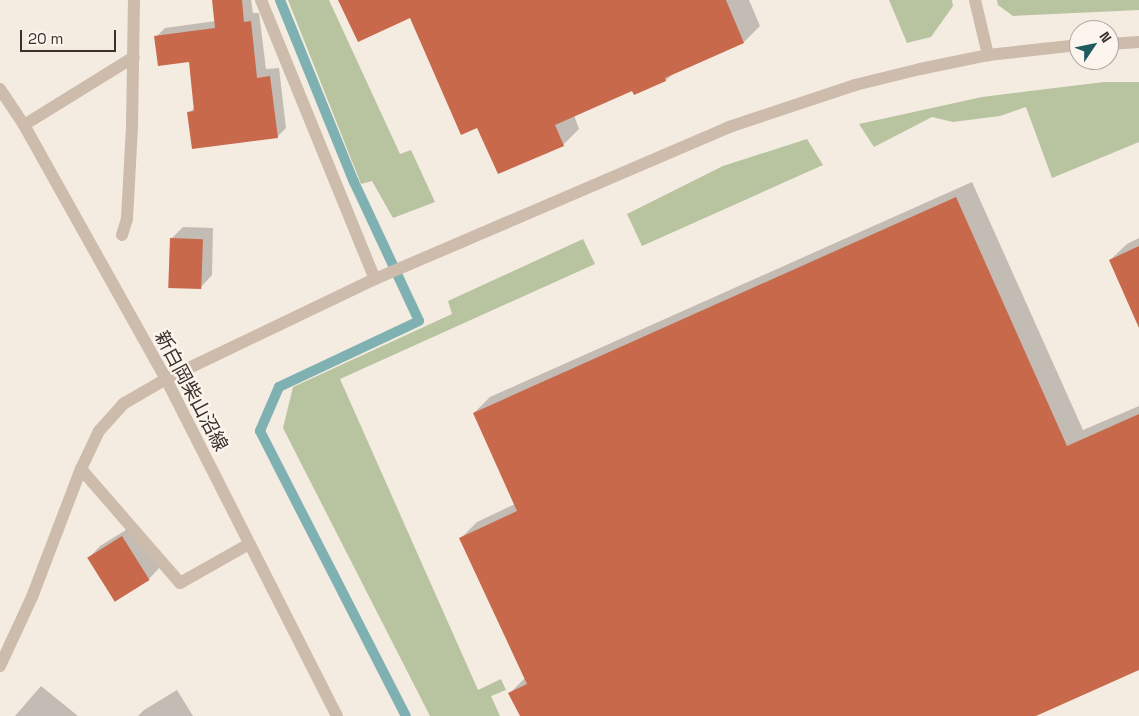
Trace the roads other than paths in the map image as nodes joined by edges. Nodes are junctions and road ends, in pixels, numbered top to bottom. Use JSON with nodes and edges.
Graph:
{"nodes":[{"id":1,"x":134,"y":0,"type":"edge"},
{"id":2,"x":262,"y":0,"type":"edge"},
{"id":3,"x":975,"y":0,"type":"edge"},
{"id":4,"x":1139,"y":42,"type":"edge"},
{"id":5,"x":1119,"y":43,"type":"edge"},
{"id":6,"x":1069,"y":46,"type":"edge"},
{"id":7,"x":988,"y":55,"type":"junction"},
{"id":8,"x":134,"y":57,"type":"junction"},
{"id":9,"x":0,"y":89,"type":"edge"},
{"id":10,"x":24,"y":126,"type":"junction"},
{"id":11,"x":122,"y":235,"type":"dead end"},
{"id":12,"x":375,"y":279,"type":"junction"},
{"id":13,"x":166,"y":379,"type":"junction"},
{"id":14,"x":81,"y":469,"type":"junction"},
{"id":15,"x":249,"y":544,"type":"junction"},
{"id":16,"x":0,"y":666,"type":"edge"},
{"id":17,"x":337,"y":716,"type":"edge"}],
"edges":[{"from":1,"to":8,"type":"street"},
{"from":2,"to":12,"type":"street"},
{"from":3,"to":7,"type":"street"},
{"from":4,"to":5,"type":"street"},
{"from":6,"to":7,"type":"street"},
{"from":7,"to":12,"type":"street"},
{"from":8,"to":10,"type":"street"},
{"from":8,"to":11,"type":"street"},
{"from":9,"to":10,"type":"street","name":"新白岡柴山沼線"},
{"from":10,"to":13,"type":"street","name":"新白岡柴山沼線"},
{"from":12,"to":13,"type":"street"},
{"from":13,"to":14,"type":"street"},
{"from":13,"to":15,"type":"street","name":"新白岡柴山沼線"},
{"from":14,"to":15,"type":"street"},
{"from":14,"to":16,"type":"street"},
{"from":15,"to":17,"type":"street","name":"新白岡柴山沼線"}]}
